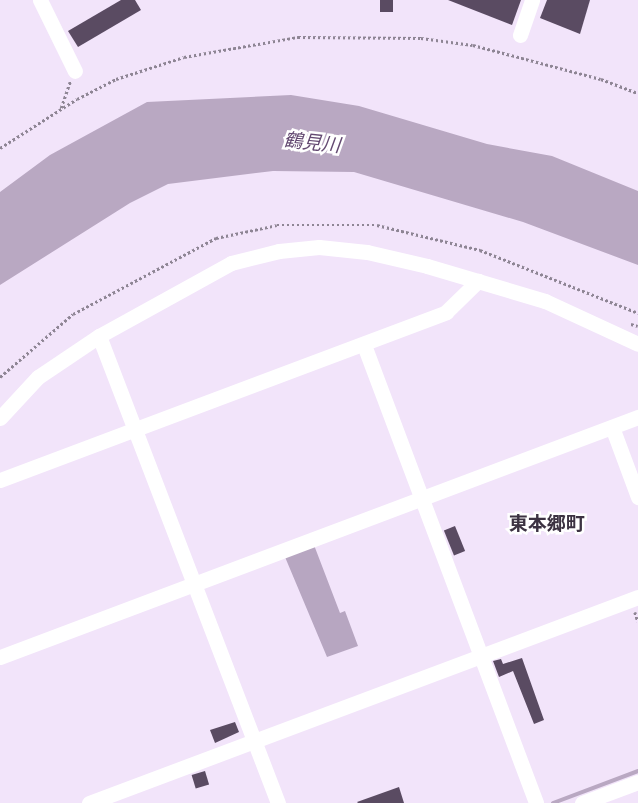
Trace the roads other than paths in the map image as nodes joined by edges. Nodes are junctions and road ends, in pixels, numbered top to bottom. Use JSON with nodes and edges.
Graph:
{"nodes":[{"id":1,"x":40,"y":0,"type":"edge"},
{"id":2,"x":532,"y":0,"type":"edge"},
{"id":3,"x":520,"y":35,"type":"dead end"},
{"id":4,"x":75,"y":71,"type":"road end"},
{"id":5,"x":478,"y":280,"type":"junction"},
{"id":6,"x":99,"y":336,"type":"junction"},
{"id":7,"x":638,"y":344,"type":"edge"},
{"id":8,"x":364,"y":345,"type":"junction"},
{"id":9,"x":638,"y":417,"type":"edge"},
{"id":10,"x":0,"y":418,"type":"edge"},
{"id":11,"x":612,"y":428,"type":"junction"},
{"id":12,"x":135,"y":430,"type":"junction"},
{"id":13,"x":0,"y":480,"type":"edge"},
{"id":14,"x":422,"y":496,"type":"junction"},
{"id":15,"x":638,"y":497,"type":"edge"},
{"id":16,"x":194,"y":582,"type":"junction"},
{"id":17,"x":638,"y":597,"type":"edge"},
{"id":18,"x":478,"y":656,"type":"junction"},
{"id":19,"x":0,"y":657,"type":"edge"},
{"id":20,"x":255,"y":741,"type":"junction"},
{"id":21,"x":638,"y":782,"type":"edge"},
{"id":22,"x":89,"y":803,"type":"edge"},
{"id":23,"x":278,"y":803,"type":"edge"},
{"id":24,"x":536,"y":803,"type":"edge"},
{"id":25,"x":582,"y":803,"type":"edge"}],
"edges":[{"from":1,"to":4,"type":"street"},
{"from":2,"to":3,"type":"street"},
{"from":5,"to":6,"type":"street"},
{"from":5,"to":7,"type":"street"},
{"from":5,"to":8,"type":"street"},
{"from":6,"to":10,"type":"street"},
{"from":6,"to":12,"type":"street"},
{"from":8,"to":12,"type":"street"},
{"from":8,"to":14,"type":"street"},
{"from":9,"to":11,"type":"street"},
{"from":11,"to":14,"type":"street"},
{"from":11,"to":15,"type":"street"},
{"from":12,"to":13,"type":"street"},
{"from":12,"to":16,"type":"street"},
{"from":14,"to":16,"type":"street"},
{"from":14,"to":18,"type":"street"},
{"from":16,"to":19,"type":"street"},
{"from":16,"to":20,"type":"street"},
{"from":17,"to":18,"type":"street"},
{"from":18,"to":20,"type":"street"},
{"from":18,"to":24,"type":"street"},
{"from":20,"to":22,"type":"street"},
{"from":20,"to":23,"type":"street"},
{"from":21,"to":25,"type":"street"}]}
